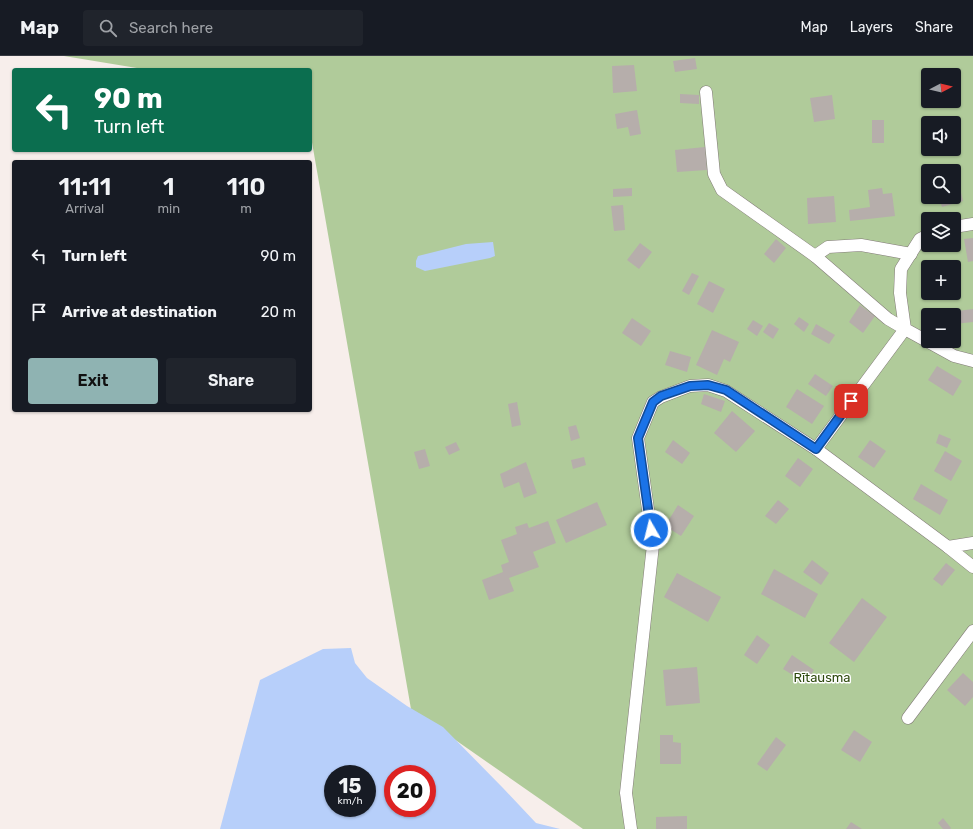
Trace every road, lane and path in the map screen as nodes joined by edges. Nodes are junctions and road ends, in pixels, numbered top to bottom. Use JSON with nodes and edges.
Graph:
{"nodes":[{"id":1,"x":706,"y":92,"type":"dead end"},
{"id":2,"x":973,"y":224,"type":"edge"},
{"id":3,"x":961,"y":226,"type":"edge"},
{"id":4,"x":921,"y":238,"type":"edge"},
{"id":5,"x":911,"y":254,"type":"junction"},
{"id":6,"x":815,"y":256,"type":"junction"},
{"id":7,"x":905,"y":329,"type":"junction"},
{"id":8,"x":973,"y":361,"type":"edge"},
{"id":9,"x":816,"y":449,"type":"junction"},
{"id":10,"x":973,"y":543,"type":"edge"},
{"id":11,"x":948,"y":548,"type":"junction"},
{"id":12,"x":973,"y":567,"type":"edge"},
{"id":13,"x":973,"y":631,"type":"edge"},
{"id":14,"x":908,"y":718,"type":"dead end"},
{"id":15,"x":631,"y":829,"type":"edge"}],
"edges":[{"from":1,"to":6,"type":"lane"},
{"from":2,"to":3,"type":"lane"},
{"from":4,"to":5,"type":"lane"},
{"from":5,"to":6,"type":"lane"},
{"from":5,"to":7,"type":"lane"},
{"from":6,"to":7,"type":"lane"},
{"from":7,"to":8,"type":"lane"},
{"from":7,"to":9,"type":"lane"},
{"from":9,"to":11,"type":"lane"},
{"from":9,"to":15,"type":"lane"},
{"from":10,"to":11,"type":"lane"},
{"from":11,"to":12,"type":"lane"},
{"from":13,"to":14,"type":"lane"}]}
